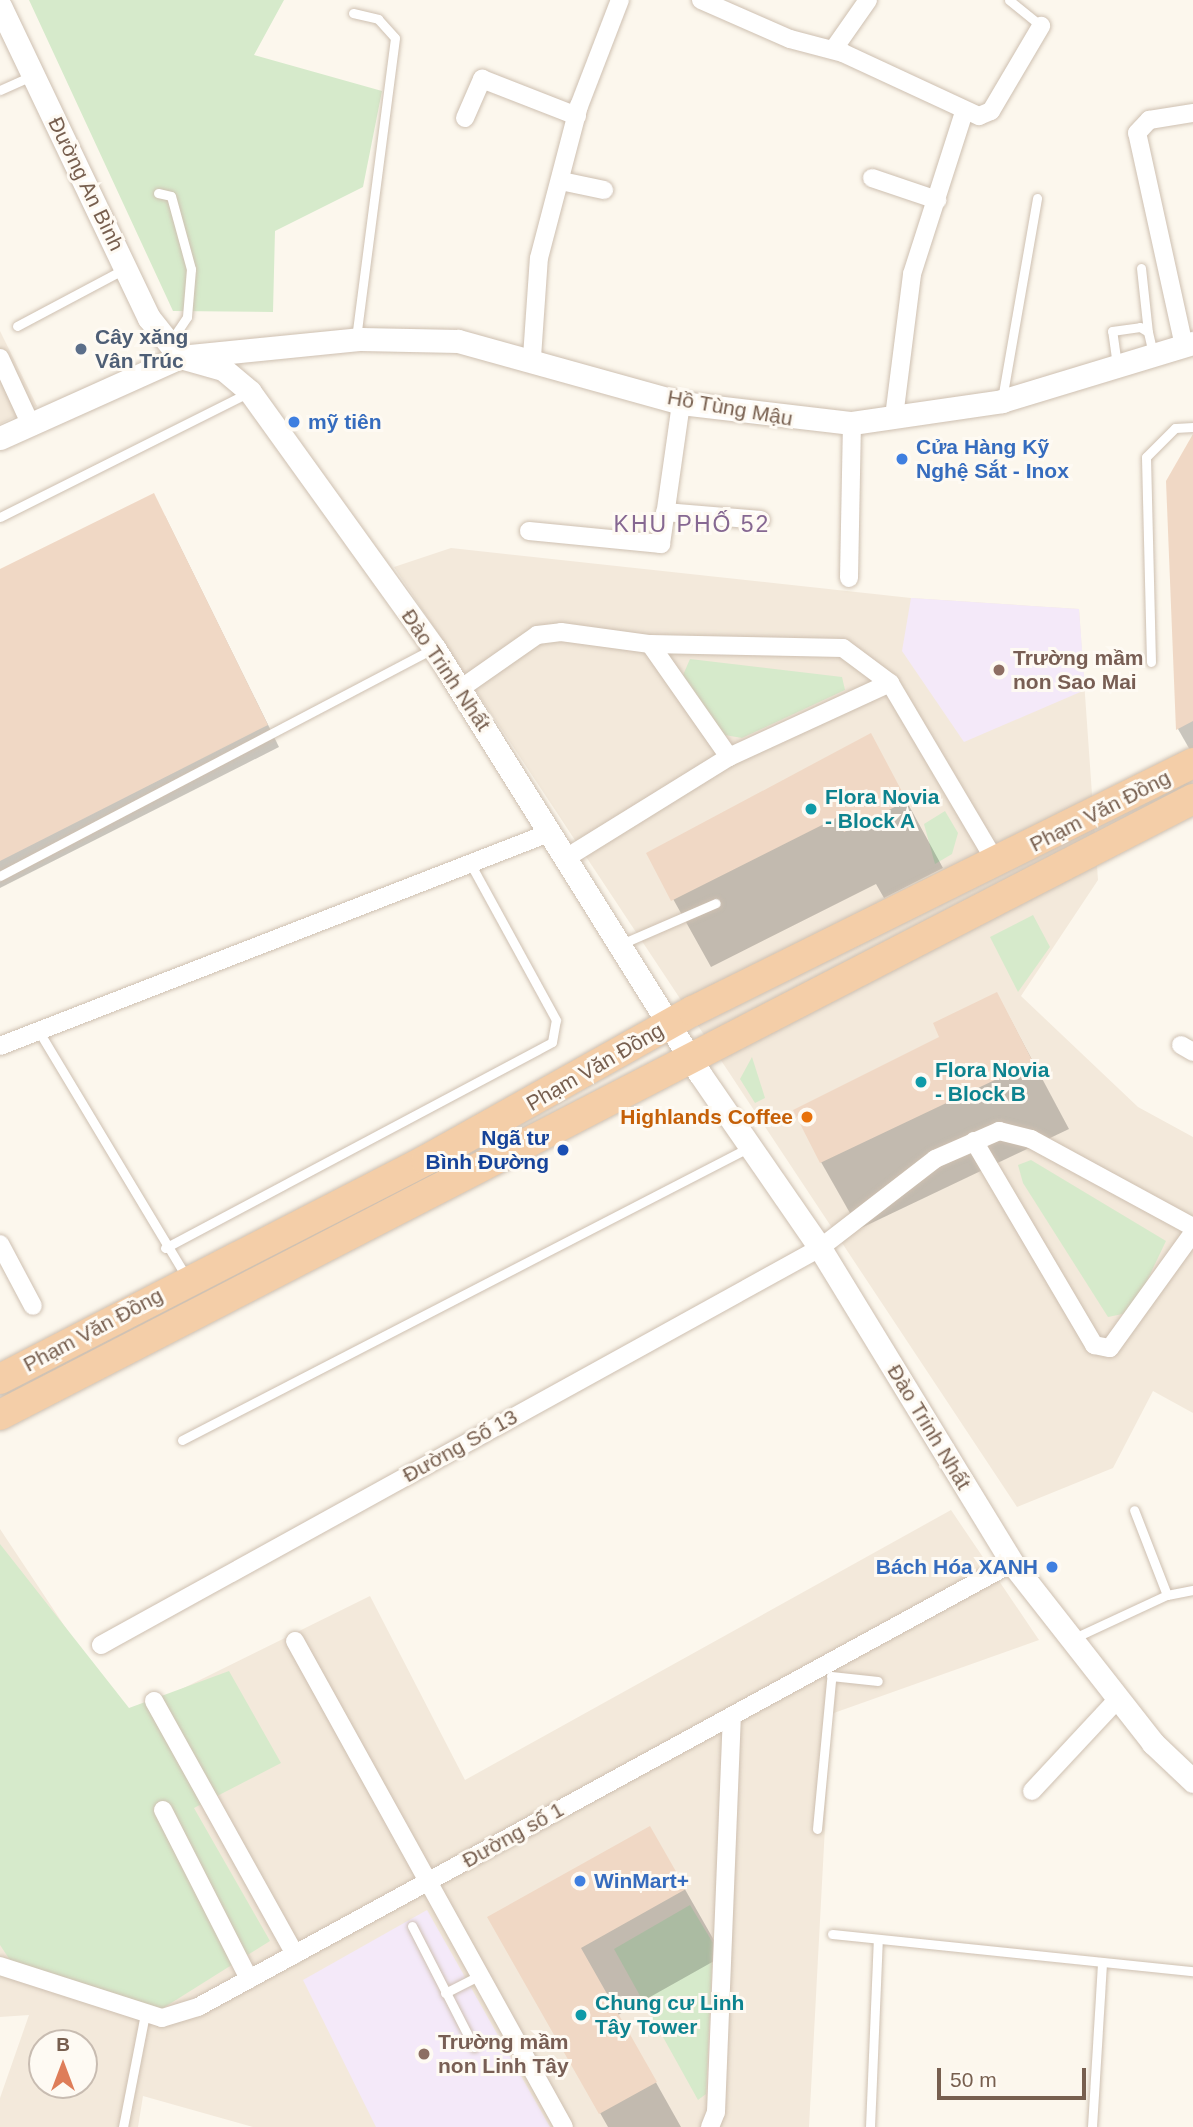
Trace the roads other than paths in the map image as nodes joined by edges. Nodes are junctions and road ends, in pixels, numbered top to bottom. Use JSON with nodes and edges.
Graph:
{"nodes":[{"id":1,"x":620,"y":0,"type":"edge"},
{"id":2,"x":701,"y":0,"type":"edge"},
{"id":3,"x":868,"y":0,"type":"edge"},
{"id":4,"x":1009,"y":0,"type":"edge"},
{"id":5,"x":0,"y":5,"type":"edge"},
{"id":6,"x":353,"y":13,"type":"dead end"},
{"id":7,"x":1041,"y":26,"type":"joint"},
{"id":8,"x":833,"y":50,"type":"junction"},
{"id":9,"x":33,"y":75,"type":"junction"},
{"id":10,"x":0,"y":90,"type":"edge"},
{"id":11,"x":964,"y":112,"type":"junction"},
{"id":12,"x":1193,"y":113,"type":"edge"},
{"id":13,"x":577,"y":116,"type":"junction"},
{"id":14,"x":465,"y":118,"type":"dead end"},
{"id":15,"x":872,"y":178,"type":"dead end"},
{"id":16,"x":561,"y":181,"type":"junction"},
{"id":17,"x":604,"y":190,"type":"dead end"},
{"id":18,"x":158,"y":193,"type":"dead end"},
{"id":19,"x":1037,"y":198,"type":"dead end"},
{"id":20,"x":937,"y":200,"type":"junction"},
{"id":21,"x":126,"y":268,"type":"junction"},
{"id":22,"x":1141,"y":268,"type":"dead end"},
{"id":23,"x":17,"y":326,"type":"dead end"},
{"id":24,"x":356,"y":340,"type":"junction"},
{"id":25,"x":1151,"y":343,"type":"junction"},
{"id":26,"x":1188,"y":345,"type":"edge"},
{"id":27,"x":174,"y":351,"type":"junction"},
{"id":28,"x":532,"y":357,"type":"junction"},
{"id":29,"x":0,"y":358,"type":"edge"},
{"id":30,"x":1117,"y":365,"type":"junction"},
{"id":31,"x":250,"y":392,"type":"junction"},
{"id":32,"x":1002,"y":401,"type":"junction"},
{"id":33,"x":681,"y":403,"type":"junction"},
{"id":34,"x":894,"y":417,"type":"junction"},
{"id":35,"x":30,"y":423,"type":"junction"},
{"id":36,"x":852,"y":423,"type":"junction"},
{"id":37,"x":1193,"y":427,"type":"edge"},
{"id":38,"x":0,"y":438,"type":"edge"},
{"id":39,"x":665,"y":512,"type":"junction"},
{"id":40,"x":0,"y":517,"type":"edge"},
{"id":41,"x":761,"y":520,"type":"dead end"},
{"id":42,"x":529,"y":531,"type":"dead end"},
{"id":43,"x":849,"y":578,"type":"dead end"},
{"id":44,"x":650,"y":644,"type":"junction"},
{"id":45,"x":434,"y":648,"type":"junction"},
{"id":46,"x":1151,"y":662,"type":"dead end"},
{"id":47,"x":890,"y":683,"type":"junction"},
{"id":48,"x":460,"y":689,"type":"junction"},
{"id":49,"x":729,"y":757,"type":"junction"},
{"id":50,"x":1193,"y":763,"type":"edge"},
{"id":51,"x":1193,"y":799,"type":"edge"},
{"id":52,"x":550,"y":833,"type":"junction"},
{"id":53,"x":566,"y":858,"type":"junction"},
{"id":54,"x":468,"y":861,"type":"junction"},
{"id":55,"x":996,"y":864,"type":"junction"},
{"id":56,"x":0,"y":876,"type":"edge"},
{"id":57,"x":716,"y":903,"type":"dead end"},
{"id":58,"x":620,"y":944,"type":"junction"},
{"id":59,"x":671,"y":1023,"type":"junction"},
{"id":60,"x":38,"y":1030,"type":"junction"},
{"id":61,"x":0,"y":1046,"type":"edge"},
{"id":62,"x":688,"y":1055,"type":"junction"},
{"id":63,"x":974,"y":1141,"type":"junction"},
{"id":64,"x":751,"y":1146,"type":"junction"},
{"id":65,"x":1193,"y":1227,"type":"edge"},
{"id":66,"x":1193,"y":1233,"type":"edge"},
{"id":67,"x":0,"y":1244,"type":"edge"},
{"id":68,"x":165,"y":1248,"type":"junction"},
{"id":69,"x":820,"y":1248,"type":"junction"},
{"id":70,"x":189,"y":1280,"type":"junction"},
{"id":71,"x":33,"y":1306,"type":"dead end"},
{"id":72,"x":0,"y":1379,"type":"edge"},
{"id":73,"x":0,"y":1415,"type":"edge"},
{"id":74,"x":182,"y":1440,"type":"dead end"},
{"id":75,"x":1134,"y":1510,"type":"dead end"},
{"id":76,"x":1012,"y":1563,"type":"junction"},
{"id":77,"x":1193,"y":1590,"type":"edge"},
{"id":78,"x":1167,"y":1595,"type":"junction"},
{"id":79,"x":1070,"y":1640,"type":"junction"},
{"id":80,"x":295,"y":1641,"type":"dead end"},
{"id":81,"x":101,"y":1644,"type":"dead end"},
{"id":82,"x":833,"y":1661,"type":"junction"},
{"id":83,"x":831,"y":1680,"type":"junction"},
{"id":84,"x":878,"y":1681,"type":"dead end"},
{"id":85,"x":1117,"y":1700,"type":"junction"},
{"id":86,"x":154,"y":1701,"type":"dead end"},
{"id":87,"x":732,"y":1716,"type":"junction"},
{"id":88,"x":1193,"y":1781,"type":"edge"},
{"id":89,"x":1032,"y":1791,"type":"dead end"},
{"id":90,"x":163,"y":1810,"type":"dead end"},
{"id":91,"x":817,"y":1829,"type":"dead end"},
{"id":92,"x":425,"y":1883,"type":"junction"},
{"id":93,"x":412,"y":1926,"type":"dead end"},
{"id":94,"x":832,"y":1934,"type":"dead end"},
{"id":95,"x":878,"y":1939,"type":"junction"},
{"id":96,"x":295,"y":1954,"type":"junction"},
{"id":97,"x":1102,"y":1962,"type":"junction"},
{"id":98,"x":0,"y":1966,"type":"edge"},
{"id":99,"x":1193,"y":1971,"type":"edge"},
{"id":100,"x":479,"y":1976,"type":"junction"},
{"id":101,"x":249,"y":1979,"type":"junction"},
{"id":102,"x":444,"y":1993,"type":"junction"},
{"id":103,"x":145,"y":2014,"type":"junction"},
{"id":104,"x":474,"y":2047,"type":"dead end"},
{"id":105,"x":123,"y":2127,"type":"edge"},
{"id":106,"x":564,"y":2127,"type":"edge"},
{"id":107,"x":710,"y":2127,"type":"edge"},
{"id":108,"x":870,"y":2127,"type":"edge"},
{"id":109,"x":1092,"y":2127,"type":"edge"}],
"edges":[{"from":1,"to":13,"type":"street"},
{"from":2,"to":8,"type":"street"},
{"from":3,"to":8,"type":"street"},
{"from":4,"to":7,"type":"lane"},
{"from":5,"to":9,"type":"street","name":"Đường An Bình"},
{"from":6,"to":24,"type":"lane"},
{"from":7,"to":11,"type":"street"},
{"from":8,"to":11,"type":"street"},
{"from":9,"to":10,"type":"lane"},
{"from":9,"to":21,"type":"street","name":"Đường An Bình"},
{"from":11,"to":20,"type":"street"},
{"from":12,"to":26,"type":"street"},
{"from":13,"to":14,"type":"street"},
{"from":13,"to":16,"type":"street"},
{"from":15,"to":20,"type":"street"},
{"from":16,"to":17,"type":"street"},
{"from":16,"to":28,"type":"street"},
{"from":18,"to":27,"type":"lane"},
{"from":19,"to":32,"type":"lane"},
{"from":20,"to":34,"type":"street"},
{"from":21,"to":23,"type":"lane"},
{"from":21,"to":27,"type":"street","name":"Đường An Bình"},
{"from":22,"to":25,"type":"lane"},
{"from":24,"to":27,"type":"street","name":"Hồ Tùng Mậu"},
{"from":24,"to":28,"type":"street","name":"Hồ Tùng Mậu"},
{"from":25,"to":26,"type":"street","name":"Hồ Tùng Mậu"},
{"from":25,"to":30,"type":"street","name":"Hồ Tùng Mậu"},
{"from":25,"to":30,"type":"lane"},
{"from":27,"to":31,"type":"street","name":"Đào Trinh Nhất"},
{"from":27,"to":35,"type":"street","name":"Hồ Tùng Mậu"},
{"from":28,"to":33,"type":"street","name":"Hồ Tùng Mậu"},
{"from":29,"to":35,"type":"street"},
{"from":30,"to":32,"type":"street","name":"Hồ Tùng Mậu"},
{"from":31,"to":40,"type":"lane"},
{"from":31,"to":45,"type":"street","name":"Đào Trinh Nhất"},
{"from":32,"to":34,"type":"street","name":"Hồ Tùng Mậu"},
{"from":33,"to":36,"type":"street","name":"Hồ Tùng Mậu"},
{"from":33,"to":39,"type":"street"},
{"from":34,"to":36,"type":"street","name":"Hồ Tùng Mậu"},
{"from":35,"to":38,"type":"street","name":"Hồ Tùng Mậu"},
{"from":36,"to":43,"type":"street"},
{"from":37,"to":46,"type":"lane"},
{"from":39,"to":41,"type":"street"},
{"from":39,"to":42,"type":"street"},
{"from":44,"to":47,"type":"street"},
{"from":44,"to":48,"type":"street"},
{"from":44,"to":49,"type":"street"},
{"from":45,"to":48,"type":"street","name":"Đào Trinh Nhất"},
{"from":45,"to":56,"type":"lane"},
{"from":47,"to":49,"type":"street"},
{"from":47,"to":55,"type":"street"},
{"from":48,"to":52,"type":"street","name":"Đào Trinh Nhất"},
{"from":49,"to":53,"type":"street"},
{"from":50,"to":55,"type":"highway","name":"Phạm Văn Đồng"},
{"from":51,"to":62,"type":"highway","name":"Phạm Văn Đồng"},
{"from":52,"to":53,"type":"street","name":"Đào Trinh Nhất"},
{"from":52,"to":54,"type":"street"},
{"from":53,"to":58,"type":"street","name":"Đào Trinh Nhất"},
{"from":54,"to":60,"type":"street"},
{"from":54,"to":68,"type":"lane"},
{"from":55,"to":59,"type":"highway","name":"Phạm Văn Đồng"},
{"from":57,"to":58,"type":"lane"},
{"from":58,"to":59,"type":"street","name":"Đào Trinh Nhất"},
{"from":59,"to":62,"type":"street","name":"Đào Trinh Nhất"},
{"from":59,"to":70,"type":"highway","name":"Phạm Văn Đồng"},
{"from":60,"to":61,"type":"street"},
{"from":60,"to":68,"type":"lane"},
{"from":62,"to":64,"type":"street","name":"Đào Trinh Nhất"},
{"from":62,"to":73,"type":"highway","name":"Phạm Văn Đồng"},
{"from":63,"to":65,"type":"street","name":"Đường Số 13"},
{"from":63,"to":66,"type":"street"},
{"from":63,"to":69,"type":"street","name":"Đường Số 13"},
{"from":64,"to":69,"type":"street","name":"Đào Trinh Nhất"},
{"from":64,"to":74,"type":"lane"},
{"from":67,"to":71,"type":"street"},
{"from":68,"to":70,"type":"lane"},
{"from":69,"to":76,"type":"street","name":"Đào Trinh Nhất"},
{"from":69,"to":81,"type":"street","name":"Đường Số 13"},
{"from":70,"to":72,"type":"highway","name":"Phạm Văn Đồng"},
{"from":75,"to":78,"type":"lane"},
{"from":76,"to":79,"type":"street","name":"Đào Trinh Nhất"},
{"from":76,"to":82,"type":"street","name":"Đường số 1"},
{"from":77,"to":78,"type":"lane"},
{"from":78,"to":79,"type":"lane"},
{"from":79,"to":85,"type":"street","name":"Đào Trinh Nhất"},
{"from":80,"to":92,"type":"street"},
{"from":82,"to":83,"type":"lane"},
{"from":82,"to":87,"type":"street","name":"Đường số 1"},
{"from":83,"to":84,"type":"lane"},
{"from":83,"to":91,"type":"lane"},
{"from":85,"to":88,"type":"street","name":"Đào Trinh Nhất"},
{"from":85,"to":89,"type":"street"},
{"from":86,"to":96,"type":"street"},
{"from":87,"to":92,"type":"street","name":"Đường số 1"},
{"from":87,"to":107,"type":"street"},
{"from":90,"to":101,"type":"street"},
{"from":92,"to":96,"type":"street","name":"Đường số 1"},
{"from":92,"to":100,"type":"street"},
{"from":93,"to":102,"type":"lane"},
{"from":94,"to":95,"type":"lane"},
{"from":95,"to":97,"type":"lane"},
{"from":95,"to":108,"type":"lane"},
{"from":96,"to":101,"type":"street","name":"Đường số 1"},
{"from":97,"to":99,"type":"lane"},
{"from":97,"to":109,"type":"lane"},
{"from":98,"to":103,"type":"street","name":"Đường số 1"},
{"from":100,"to":102,"type":"lane"},
{"from":100,"to":106,"type":"street"},
{"from":101,"to":103,"type":"street","name":"Đường số 1"},
{"from":102,"to":104,"type":"lane"},
{"from":103,"to":105,"type":"lane"}]}
